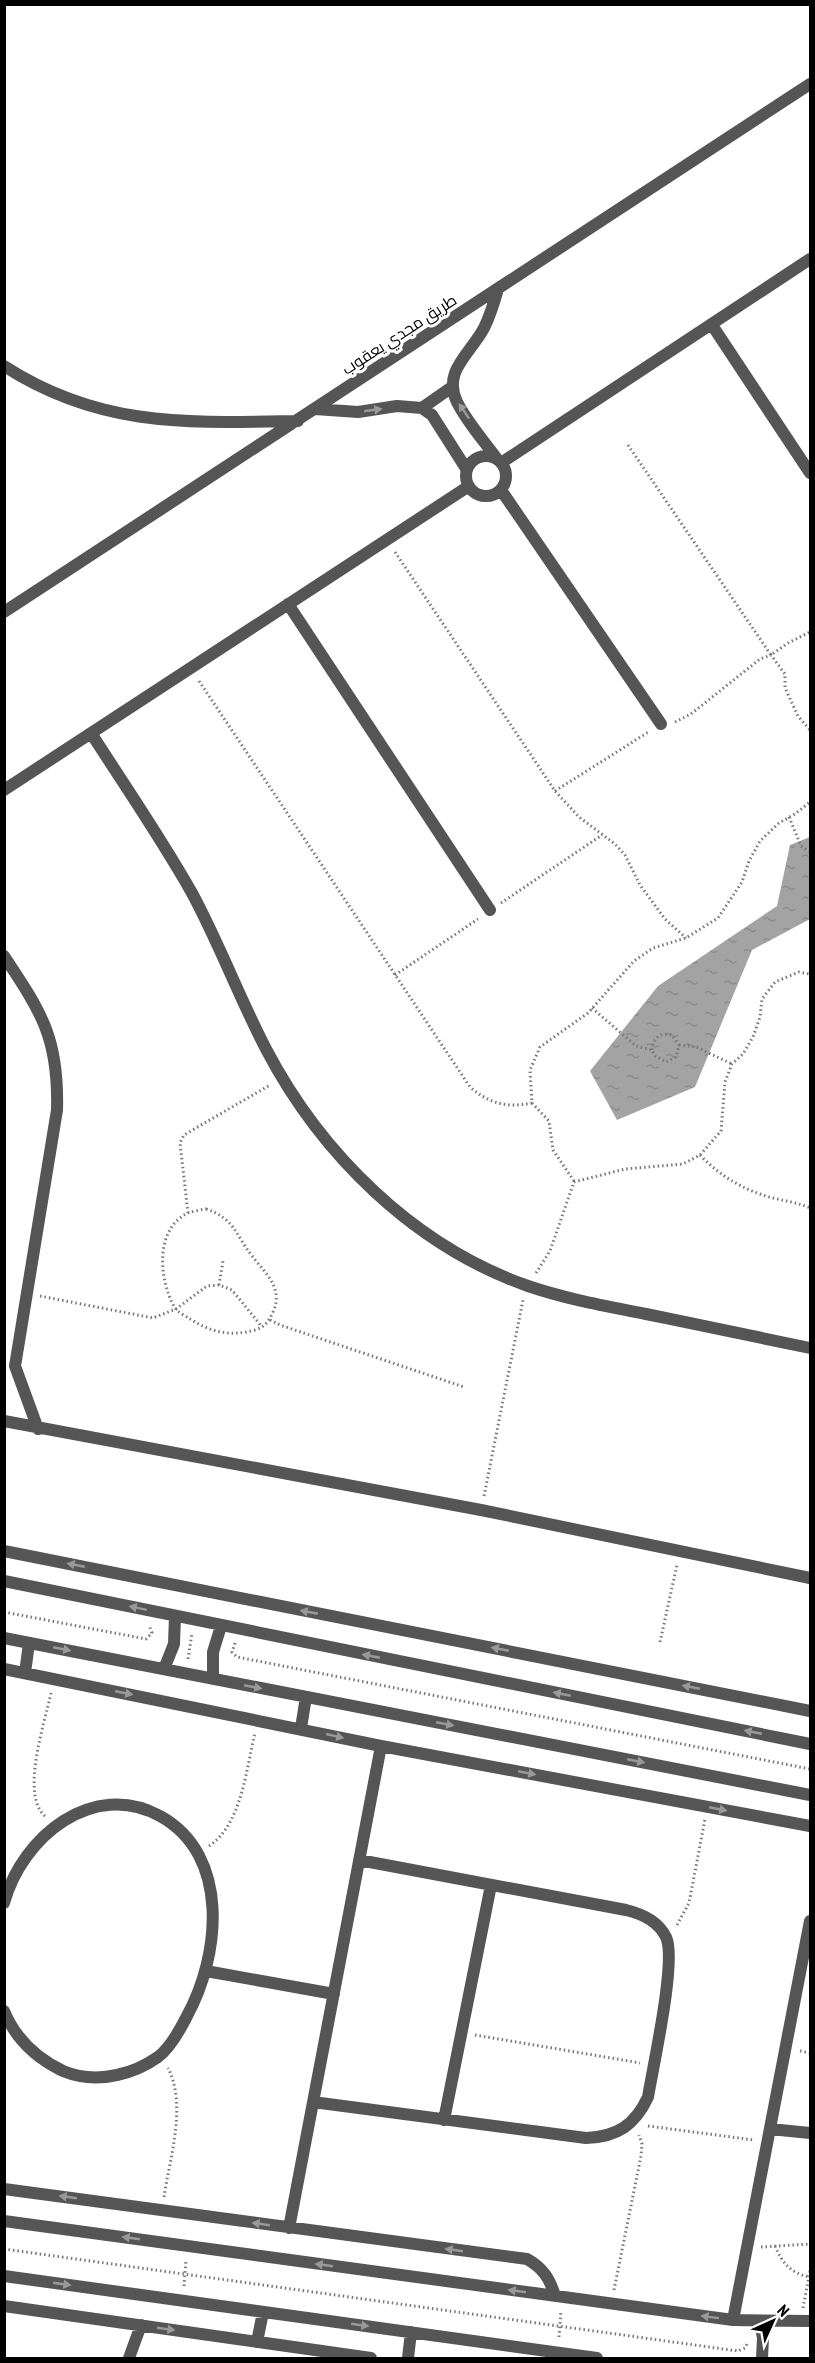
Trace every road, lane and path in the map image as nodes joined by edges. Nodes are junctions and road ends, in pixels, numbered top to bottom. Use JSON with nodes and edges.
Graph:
{"nodes":[{"id":1,"x":810,"y":84,"type":"edge"},
{"id":2,"x":810,"y":259,"type":"edge"},
{"id":3,"x":498,"y":289,"type":"junction"},
{"id":4,"x":712,"y":326,"type":"junction"},
{"id":5,"x":4,"y":366,"type":"edge"},
{"id":6,"x":452,"y":387,"type":"junction"},
{"id":7,"x":422,"y":408,"type":"junction"},
{"id":8,"x":315,"y":409,"type":"junction"},
{"id":9,"x":298,"y":421,"type":"junction"},
{"id":10,"x":628,"y":445,"type":"dead end"},
{"id":11,"x":499,"y":461,"type":"junction"},
{"id":12,"x":467,"y":470,"type":"junction"},
{"id":13,"x":810,"y":473,"type":"edge"},
{"id":14,"x":468,"y":486,"type":"junction"},
{"id":15,"x":501,"y":490,"type":"junction"},
{"id":16,"x":387,"y":540,"type":"junction"},
{"id":17,"x":288,"y":604,"type":"junction"},
{"id":18,"x":4,"y":612,"type":"edge"},
{"id":19,"x":810,"y":632,"type":"edge"},
{"id":20,"x":771,"y":655,"type":"junction"},
{"id":21,"x":190,"y":668,"type":"junction"},
{"id":22,"x":661,"y":724,"type":"junction"},
{"id":23,"x":810,"y":730,"type":"edge"},
{"id":24,"x":91,"y":733,"type":"junction"},
{"id":25,"x":4,"y":790,"type":"edge"},
{"id":26,"x":555,"y":791,"type":"junction"},
{"id":27,"x":810,"y":802,"type":"edge"},
{"id":28,"x":789,"y":817,"type":"junction"},
{"id":29,"x":810,"y":852,"type":"edge"},
{"id":30,"x":490,"y":910,"type":"dead end"},
{"id":31,"x":686,"y":938,"type":"junction"},
{"id":32,"x":4,"y":956,"type":"edge"},
{"id":33,"x":810,"y":974,"type":"edge"},
{"id":34,"x":592,"y":1008,"type":"junction"},
{"id":35,"x":679,"y":1045,"type":"junction"},
{"id":36,"x":652,"y":1050,"type":"junction"},
{"id":37,"x":732,"y":1064,"type":"junction"},
{"id":38,"x":282,"y":1078,"type":"junction"},
{"id":39,"x":532,"y":1103,"type":"junction"},
{"id":40,"x":700,"y":1155,"type":"junction"},
{"id":41,"x":574,"y":1182,"type":"junction"},
{"id":42,"x":810,"y":1208,"type":"edge"},
{"id":43,"x":188,"y":1213,"type":"junction"},
{"id":44,"x":223,"y":1261,"type":"dead end"},
{"id":45,"x":219,"y":1285,"type":"junction"},
{"id":46,"x":526,"y":1285,"type":"junction"},
{"id":47,"x":27,"y":1293,"type":"junction"},
{"id":48,"x":176,"y":1310,"type":"junction"},
{"id":49,"x":270,"y":1320,"type":"junction"},
{"id":50,"x":262,"y":1327,"type":"junction"},
{"id":51,"x":810,"y":1348,"type":"edge"},
{"id":52,"x":15,"y":1366,"type":"junction"},
{"id":53,"x":4,"y":1375,"type":"edge"},
{"id":54,"x":464,"y":1387,"type":"dead end"},
{"id":55,"x":4,"y":1421,"type":"edge"},
{"id":56,"x":38,"y":1429,"type":"junction"},
{"id":57,"x":481,"y":1510,"type":"junction"},
{"id":58,"x":4,"y":1551,"type":"edge"},
{"id":59,"x":680,"y":1552,"type":"junction"},
{"id":60,"x":810,"y":1578,"type":"edge"},
{"id":61,"x":4,"y":1581,"type":"edge"},
{"id":62,"x":4,"y":1612,"type":"edge"},
{"id":63,"x":175,"y":1616,"type":"junction"},
{"id":64,"x":145,"y":1623,"type":"dead end"},
{"id":65,"x":221,"y":1626,"type":"junction"},
{"id":66,"x":4,"y":1638,"type":"edge"},
{"id":67,"x":239,"y":1642,"type":"dead end"},
{"id":68,"x":660,"y":1642,"type":"dead end"},
{"id":69,"x":29,"y":1643,"type":"junction"},
{"id":70,"x":4,"y":1669,"type":"edge"},
{"id":71,"x":165,"y":1669,"type":"junction"},
{"id":72,"x":25,"y":1673,"type":"junction"},
{"id":73,"x":54,"y":1679,"type":"junction"},
{"id":74,"x":213,"y":1679,"type":"junction"},
{"id":75,"x":306,"y":1697,"type":"junction"},
{"id":76,"x":810,"y":1711,"type":"edge"},
{"id":77,"x":258,"y":1720,"type":"junction"},
{"id":78,"x":301,"y":1728,"type":"junction"},
{"id":79,"x":810,"y":1744,"type":"edge"},
{"id":80,"x":381,"y":1746,"type":"junction"},
{"id":81,"x":810,"y":1768,"type":"edge"},
{"id":82,"x":810,"y":1795,"type":"edge"},
{"id":83,"x":707,"y":1807,"type":"junction"},
{"id":84,"x":56,"y":1824,"type":"junction"},
{"id":85,"x":810,"y":1826,"type":"edge"},
{"id":86,"x":199,"y":1854,"type":"junction"},
{"id":87,"x":359,"y":1860,"type":"junction"},
{"id":88,"x":491,"y":1885,"type":"junction"},
{"id":89,"x":4,"y":1903,"type":"edge"},
{"id":90,"x":810,"y":1921,"type":"edge"},
{"id":91,"x":667,"y":1939,"type":"junction"},
{"id":92,"x":808,"y":1942,"type":"edge"},
{"id":93,"x":206,"y":1971,"type":"junction"},
{"id":94,"x":334,"y":1994,"type":"junction"},
{"id":95,"x":4,"y":2011,"type":"edge"},
{"id":96,"x":462,"y":2032,"type":"junction"},
{"id":97,"x":160,"y":2056,"type":"junction"},
{"id":98,"x":653,"y":2066,"type":"junction"},
{"id":99,"x":313,"y":2102,"type":"junction"},
{"id":100,"x":444,"y":2120,"type":"junction"},
{"id":101,"x":631,"y":2124,"type":"junction"},
{"id":102,"x":770,"y":2129,"type":"junction"},
{"id":103,"x":810,"y":2133,"type":"edge"},
{"id":104,"x":768,"y":2142,"type":"junction"},
{"id":105,"x":4,"y":2189,"type":"edge"},
{"id":106,"x":162,"y":2210,"type":"junction"},
{"id":107,"x":4,"y":2221,"type":"edge"},
{"id":108,"x":289,"y":2228,"type":"junction"},
{"id":109,"x":810,"y":2244,"type":"edge"},
{"id":110,"x":188,"y":2246,"type":"junction"},
{"id":111,"x":775,"y":2246,"type":"junction"},
{"id":112,"x":747,"y":2247,"type":"junction"},
{"id":113,"x":4,"y":2249,"type":"edge"},
{"id":114,"x":810,"y":2271,"type":"edge"},
{"id":115,"x":185,"y":2274,"type":"junction"},
{"id":116,"x":4,"y":2276,"type":"edge"},
{"id":117,"x":809,"y":2277,"type":"edge"},
{"id":118,"x":559,"y":2297,"type":"junction"},
{"id":119,"x":183,"y":2301,"type":"junction"},
{"id":120,"x":611,"y":2304,"type":"junction"},
{"id":121,"x":4,"y":2306,"type":"edge"},
{"id":122,"x":263,"y":2312,"type":"junction"},
{"id":123,"x":733,"y":2320,"type":"junction"},
{"id":124,"x":805,"y":2321,"type":"edge"},
{"id":125,"x":760,"y":2322,"type":"junction"},
{"id":126,"x":141,"y":2325,"type":"junction"},
{"id":127,"x":560,"y":2325,"type":"junction"},
{"id":128,"x":411,"y":2332,"type":"junction"},
{"id":129,"x":747,"y":2339,"type":"dead end"},
{"id":130,"x":257,"y":2342,"type":"junction"},
{"id":131,"x":557,"y":2353,"type":"junction"},
{"id":132,"x":129,"y":2358,"type":"edge"},
{"id":133,"x":370,"y":2358,"type":"edge"},
{"id":134,"x":408,"y":2358,"type":"edge"},
{"id":135,"x":597,"y":2358,"type":"edge"},
{"id":136,"x":762,"y":2358,"type":"edge"}],
"edges":[{"from":1,"to":3,"type":"street","name":"طريق مجدي يعقوب"},
{"from":2,"to":4,"type":"street"},
{"from":3,"to":6,"type":"street"},
{"from":3,"to":8,"type":"street","name":"طريق مجدي يعقوب"},
{"from":4,"to":11,"type":"street"},
{"from":4,"to":13,"type":"street"},
{"from":5,"to":9,"type":"street"},
{"from":6,"to":7,"type":"street"},
{"from":11,"to":6,"type":"street","one_way":true},
{"from":8,"to":7,"type":"street","one_way":true},
{"from":7,"to":12,"type":"street"},
{"from":8,"to":9,"type":"street","name":"طريق مجدي يعقوب"},
{"from":9,"to":18,"type":"street","name":"طريق مجدي يعقوب"},
{"from":10,"to":20,"type":"path"},
{"from":11,"to":12,"type":"street"},
{"from":11,"to":15,"type":"street"},
{"from":12,"to":14,"type":"street"},
{"from":14,"to":15,"type":"street"},
{"from":14,"to":16,"type":"street"},
{"from":15,"to":22,"type":"street"},
{"from":16,"to":17,"type":"street"},
{"from":16,"to":26,"type":"path"},
{"from":17,"to":21,"type":"street"},
{"from":17,"to":30,"type":"street"},
{"from":19,"to":20,"type":"path"},
{"from":20,"to":22,"type":"path"},
{"from":20,"to":23,"type":"path"},
{"from":21,"to":24,"type":"street"},
{"from":21,"to":39,"type":"path"},
{"from":22,"to":26,"type":"path"},
{"from":24,"to":25,"type":"street"},
{"from":24,"to":38,"type":"street"},
{"from":26,"to":31,"type":"path"},
{"from":27,"to":28,"type":"path"},
{"from":28,"to":29,"type":"path"},
{"from":28,"to":31,"type":"path"},
{"from":31,"to":34,"type":"path"},
{"from":32,"to":47,"type":"street"},
{"from":33,"to":37,"type":"path"},
{"from":34,"to":36,"type":"path"},
{"from":34,"to":39,"type":"path"},
{"from":35,"to":36,"type":"path"},
{"from":35,"to":36,"type":"path"},
{"from":35,"to":37,"type":"path"},
{"from":37,"to":40,"type":"path"},
{"from":38,"to":43,"type":"path"},
{"from":38,"to":46,"type":"street"},
{"from":39,"to":41,"type":"path"},
{"from":40,"to":41,"type":"path"},
{"from":40,"to":42,"type":"path"},
{"from":41,"to":46,"type":"path"},
{"from":43,"to":48,"type":"path"},
{"from":43,"to":49,"type":"path"},
{"from":44,"to":45,"type":"path"},
{"from":45,"to":48,"type":"path"},
{"from":45,"to":50,"type":"path"},
{"from":46,"to":51,"type":"street"},
{"from":46,"to":57,"type":"path"},
{"from":47,"to":48,"type":"path"},
{"from":47,"to":52,"type":"street"},
{"from":48,"to":50,"type":"path"},
{"from":49,"to":50,"type":"path"},
{"from":49,"to":54,"type":"path"},
{"from":52,"to":53,"type":"street"},
{"from":52,"to":56,"type":"street"},
{"from":55,"to":56,"type":"street"},
{"from":56,"to":57,"type":"street"},
{"from":57,"to":59,"type":"street"},
{"from":76,"to":58,"type":"street","one_way":true},
{"from":59,"to":60,"type":"street"},
{"from":59,"to":68,"type":"path"},
{"from":63,"to":61,"type":"street","one_way":true},
{"from":62,"to":64,"type":"path"},
{"from":63,"to":65,"type":"street"},
{"from":63,"to":71,"type":"street"},
{"from":65,"to":74,"type":"street"},
{"from":79,"to":65,"type":"street","one_way":true},
{"from":66,"to":69,"type":"street"},
{"from":67,"to":81,"type":"path"},
{"from":69,"to":71,"type":"street","one_way":true},
{"from":69,"to":72,"type":"street"},
{"from":70,"to":72,"type":"street"},
{"from":71,"to":74,"type":"street"},
{"from":72,"to":73,"type":"street"},
{"from":73,"to":77,"type":"street","one_way":true},
{"from":73,"to":84,"type":"path"},
{"from":74,"to":75,"type":"street","one_way":true},
{"from":75,"to":78,"type":"street"},
{"from":75,"to":82,"type":"street","one_way":true},
{"from":77,"to":78,"type":"street"},
{"from":77,"to":86,"type":"path"},
{"from":78,"to":80,"type":"street","one_way":true},
{"from":80,"to":83,"type":"street","one_way":true},
{"from":80,"to":87,"type":"street"},
{"from":83,"to":85,"type":"street","one_way":true},
{"from":83,"to":91,"type":"path"},
{"from":84,"to":86,"type":"street"},
{"from":84,"to":89,"type":"street"},
{"from":86,"to":93,"type":"street"},
{"from":87,"to":88,"type":"street"},
{"from":87,"to":94,"type":"street"},
{"from":88,"to":91,"type":"street"},
{"from":88,"to":96,"type":"street"},
{"from":90,"to":92,"type":"street"},
{"from":91,"to":98,"type":"street"},
{"from":92,"to":102,"type":"street"},
{"from":93,"to":94,"type":"street"},
{"from":93,"to":97,"type":"street"},
{"from":94,"to":99,"type":"street"},
{"from":95,"to":97,"type":"street"},
{"from":96,"to":98,"type":"path"},
{"from":96,"to":100,"type":"street"},
{"from":97,"to":106,"type":"path"},
{"from":98,"to":101,"type":"street"},
{"from":99,"to":100,"type":"street"},
{"from":99,"to":108,"type":"street"},
{"from":100,"to":101,"type":"street"},
{"from":101,"to":104,"type":"path"},
{"from":101,"to":120,"type":"path"},
{"from":102,"to":103,"type":"street"},
{"from":102,"to":104,"type":"street"},
{"from":104,"to":112,"type":"street"},
{"from":106,"to":105,"type":"street","one_way":true},
{"from":108,"to":106,"type":"street","one_way":true},
{"from":110,"to":107,"type":"street","one_way":true},
{"from":118,"to":108,"type":"street","one_way":true},
{"from":109,"to":111,"type":"path"},
{"from":110,"to":115,"type":"path"},
{"from":118,"to":110,"type":"street","one_way":true},
{"from":111,"to":112,"type":"path"},
{"from":111,"to":117,"type":"path"},
{"from":112,"to":123,"type":"street"},
{"from":113,"to":115,"type":"path"},
{"from":114,"to":117,"type":"path"},
{"from":115,"to":119,"type":"path"},
{"from":115,"to":127,"type":"path"},
{"from":116,"to":119,"type":"street","one_way":true},
{"from":117,"to":124,"type":"path"},
{"from":118,"to":120,"type":"street"},
{"from":118,"to":127,"type":"path"},
{"from":119,"to":122,"type":"street"},
{"from":123,"to":120,"type":"street","one_way":true},
{"from":121,"to":126,"type":"street"},
{"from":122,"to":128,"type":"street","one_way":true},
{"from":122,"to":130,"type":"street"},
{"from":123,"to":125,"type":"street"},
{"from":124,"to":125,"type":"street"},
{"from":125,"to":136,"type":"street"},
{"from":126,"to":130,"type":"street","one_way":true},
{"from":126,"to":132,"type":"street"},
{"from":127,"to":129,"type":"path"},
{"from":127,"to":131,"type":"path"},
{"from":128,"to":131,"type":"street"},
{"from":128,"to":134,"type":"street"},
{"from":130,"to":133,"type":"street"},
{"from":131,"to":135,"type":"street"}]}
